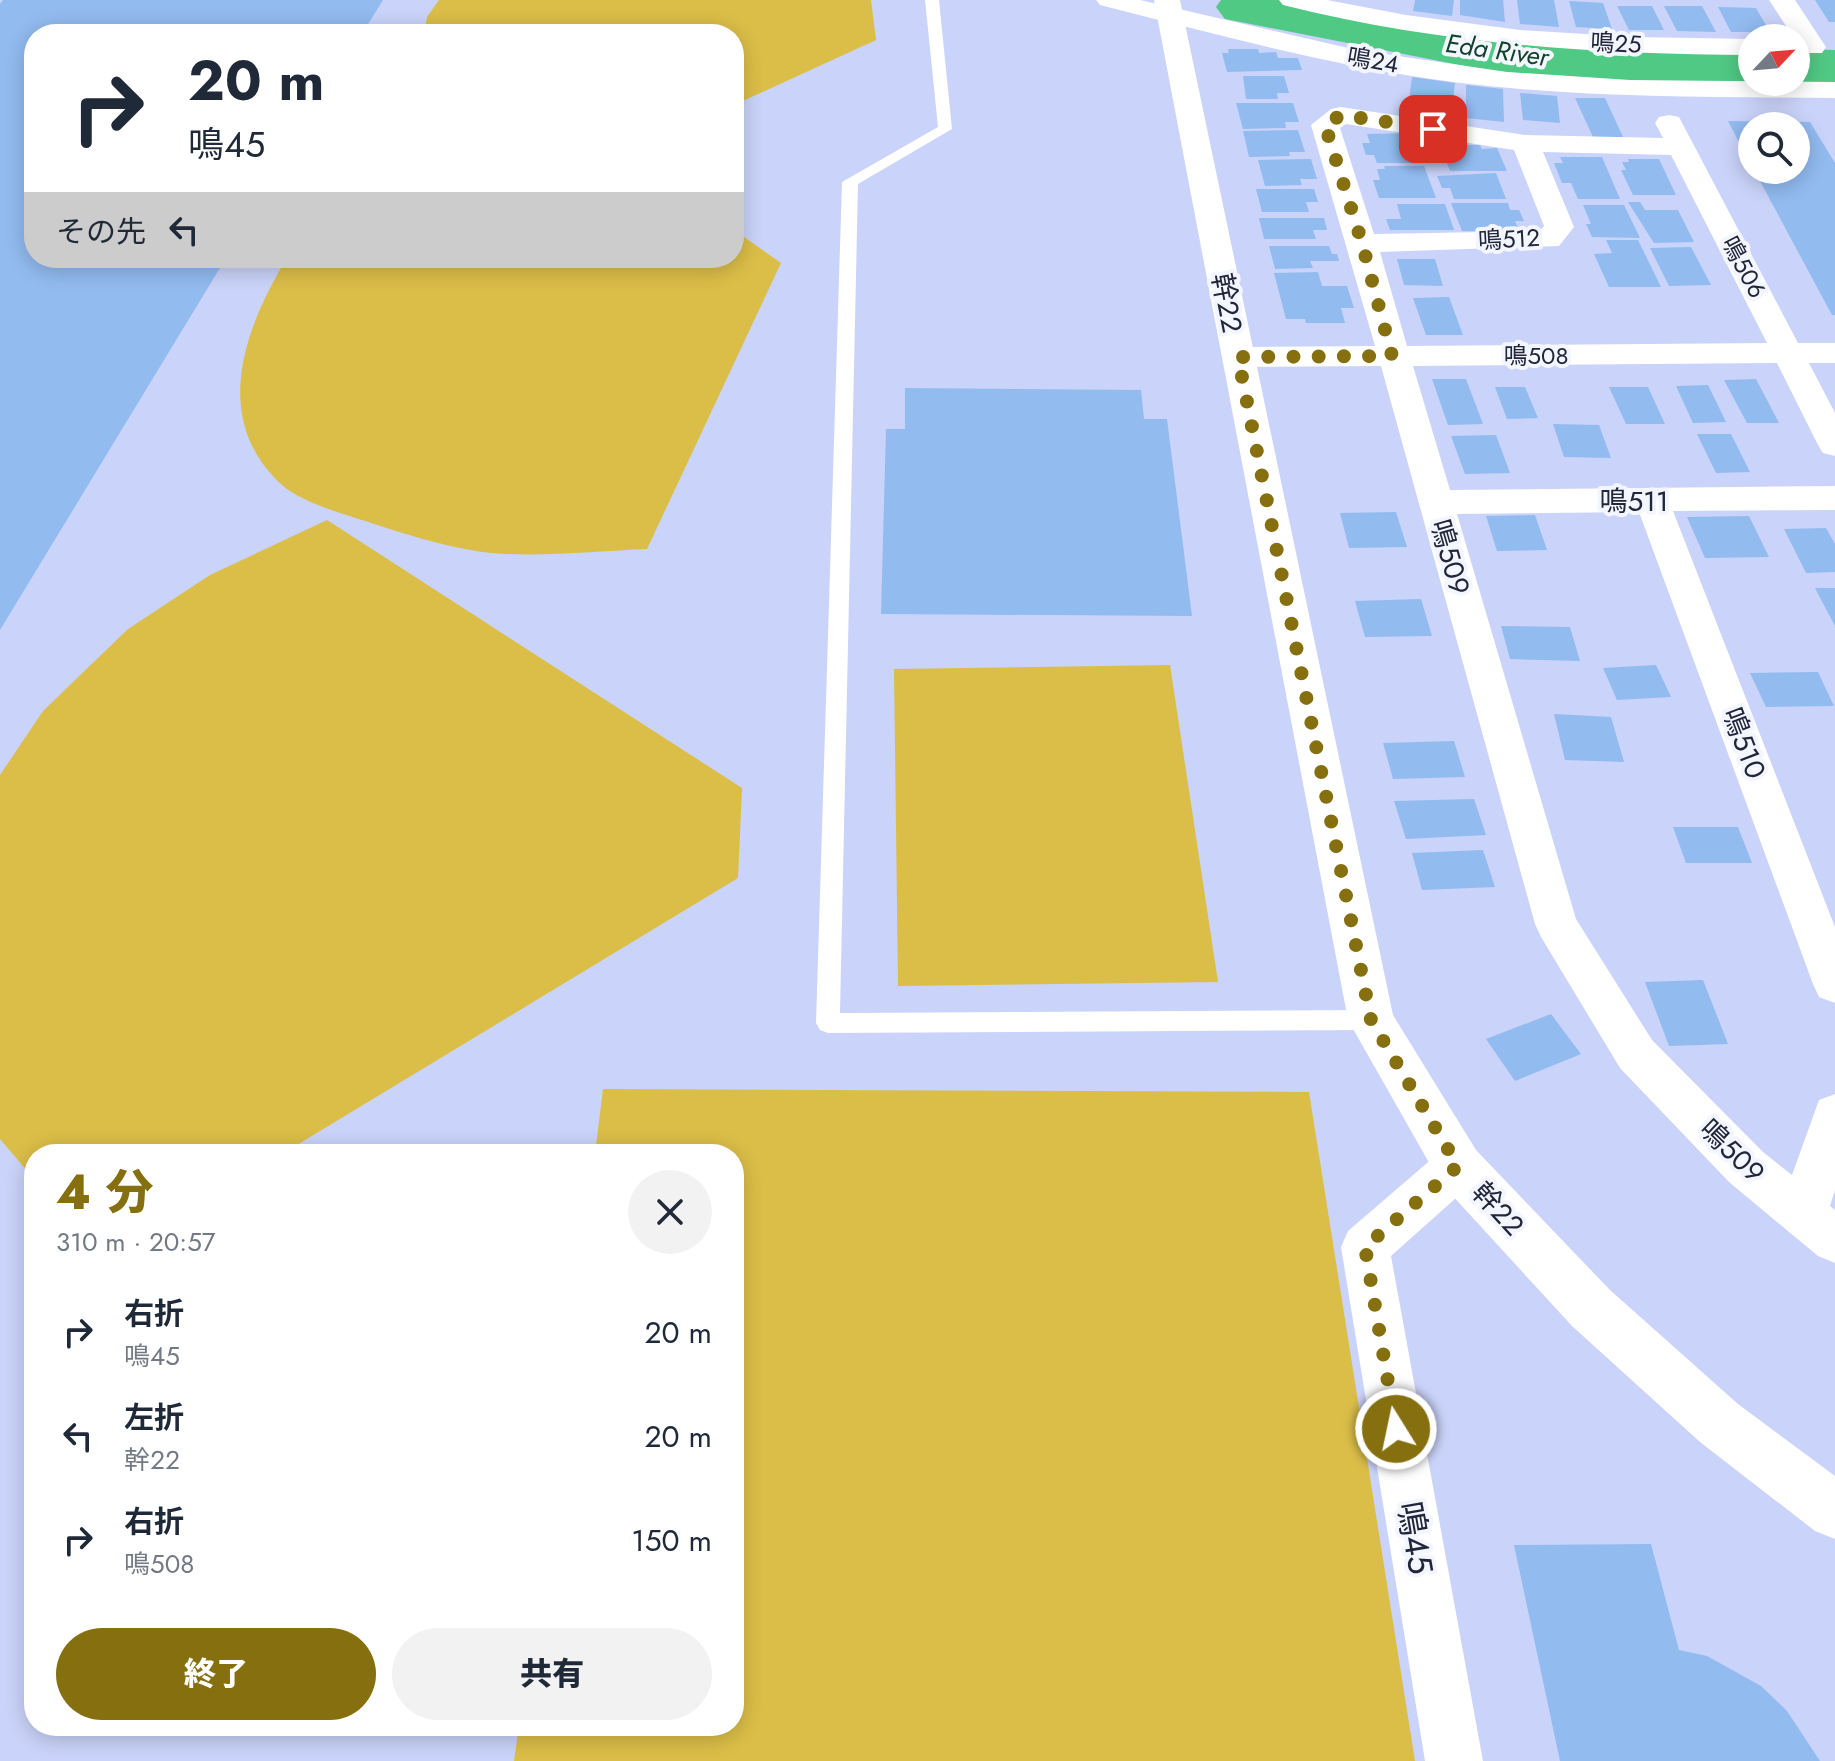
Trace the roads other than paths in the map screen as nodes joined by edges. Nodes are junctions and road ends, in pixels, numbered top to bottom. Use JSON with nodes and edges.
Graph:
{"nodes":[{"id":1,"x":932,"y":0,"type":"edge"},
{"id":2,"x":1109,"y":0,"type":"edge"},
{"id":3,"x":1292,"y":0,"type":"edge"},
{"id":4,"x":1782,"y":0,"type":"edge"},
{"id":5,"x":1168,"y":8,"type":"edge"},
{"id":6,"x":1738,"y":47,"type":"edge"},
{"id":7,"x":1815,"y":47,"type":"edge"},
{"id":8,"x":1655,"y":88,"type":"junction"},
{"id":9,"x":1835,"y":90,"type":"edge"},
{"id":10,"x":1525,"y":143,"type":"junction"},
{"id":11,"x":1679,"y":147,"type":"junction"},
{"id":12,"x":1362,"y":243,"type":"junction"},
{"id":13,"x":1790,"y":353,"type":"junction"},
{"id":14,"x":1835,"y":353,"type":"edge"},
{"id":15,"x":1392,"y":356,"type":"junction"},
{"id":16,"x":1238,"y":357,"type":"junction"},
{"id":17,"x":1835,"y":445,"type":"edge"},
{"id":18,"x":1835,"y":498,"type":"edge"},
{"id":19,"x":1652,"y":501,"type":"junction"},
{"id":20,"x":1434,"y":502,"type":"junction"},
{"id":21,"x":1835,"y":984,"type":"edge"},
{"id":22,"x":1371,"y":1020,"type":"junction"},
{"id":23,"x":1835,"y":1115,"type":"edge"},
{"id":24,"x":1458,"y":1166,"type":"junction"},
{"id":25,"x":1819,"y":1228,"type":"edge"},
{"id":26,"x":1835,"y":1511,"type":"edge"},
{"id":27,"x":1454,"y":1761,"type":"edge"}],
"edges":[{"from":1,"to":22,"type":"lane"},
{"from":2,"to":5,"type":"street","name":"鳴24"},
{"from":3,"to":6,"type":"street","name":"鳴25"},
{"from":4,"to":7,"type":"street"},
{"from":5,"to":8,"type":"street","name":"鳴24"},
{"from":5,"to":16,"type":"street","name":"幹２２"},
{"from":8,"to":9,"type":"street","name":"鳴24"},
{"from":8,"to":11,"type":"street","name":"鳴506"},
{"from":10,"to":11,"type":"street","name":"鳴509"},
{"from":10,"to":12,"type":"street","name":"鳴512"},
{"from":10,"to":12,"type":"street","name":"鳴509"},
{"from":11,"to":13,"type":"street","name":"鳴506"},
{"from":12,"to":15,"type":"street","name":"鳴509"},
{"from":13,"to":14,"type":"street","name":"鳴508"},
{"from":13,"to":15,"type":"street","name":"鳴508"},
{"from":13,"to":17,"type":"street","name":"鳴506"},
{"from":15,"to":16,"type":"street","name":"鳴508"},
{"from":15,"to":20,"type":"street","name":"鳴509"},
{"from":16,"to":22,"type":"street","name":"幹２２"},
{"from":18,"to":19,"type":"street","name":"鳴511"},
{"from":19,"to":20,"type":"street","name":"鳴511"},
{"from":19,"to":21,"type":"street","name":"鳴510"},
{"from":20,"to":25,"type":"street","name":"鳴509"},
{"from":22,"to":24,"type":"street","name":"幹２２"},
{"from":23,"to":25,"type":"street"},
{"from":24,"to":26,"type":"street","name":"幹２２"},
{"from":24,"to":27,"type":"street","name":"鳴45"}]}
